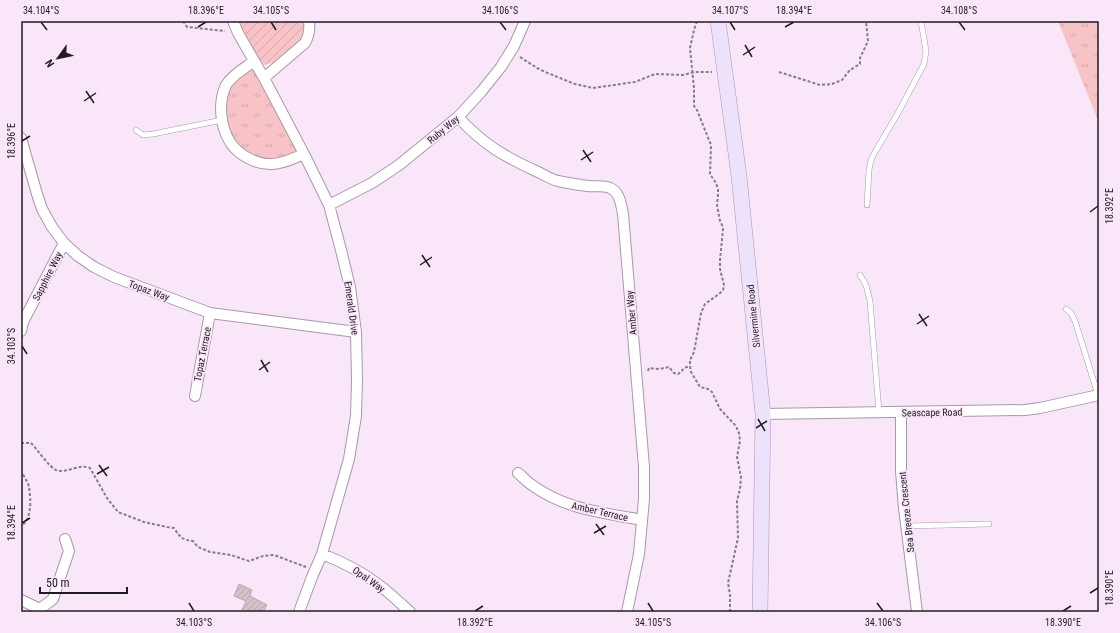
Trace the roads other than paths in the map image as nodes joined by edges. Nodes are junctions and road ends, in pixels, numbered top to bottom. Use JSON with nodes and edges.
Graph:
{"nodes":[{"id":1,"x":233,"y":21,"type":"edge"},
{"id":2,"x":309,"y":21,"type":"edge"},
{"id":3,"x":525,"y":21,"type":"edge"},
{"id":4,"x":718,"y":21,"type":"edge"},
{"id":5,"x":921,"y":21,"type":"edge"},
{"id":6,"x":254,"y":61,"type":"junction"},
{"id":7,"x":264,"y":78,"type":"junction"},
{"id":8,"x":458,"y":117,"type":"junction"},
{"id":9,"x":222,"y":120,"type":"junction"},
{"id":10,"x":136,"y":130,"type":"dead end"},
{"id":11,"x":21,"y":138,"type":"edge"},
{"id":12,"x":304,"y":154,"type":"junction"},
{"id":13,"x":329,"y":205,"type":"junction"},
{"id":14,"x":866,"y":205,"type":"dead end"},
{"id":15,"x":64,"y":243,"type":"junction"},
{"id":16,"x":860,"y":275,"type":"dead end"},
{"id":17,"x":1066,"y":309,"type":"dead end"},
{"id":18,"x":210,"y":313,"type":"junction"},
{"id":19,"x":21,"y":331,"type":"edge"},
{"id":20,"x":356,"y":332,"type":"junction"},
{"id":21,"x":1098,"y":395,"type":"edge"},
{"id":22,"x":195,"y":396,"type":"dead end"},
{"id":23,"x":878,"y":412,"type":"junction"},
{"id":24,"x":901,"y":412,"type":"junction"},
{"id":25,"x":763,"y":414,"type":"junction"},
{"id":26,"x":518,"y":473,"type":"dead end"},
{"id":27,"x":642,"y":520,"type":"junction"},
{"id":28,"x":989,"y":524,"type":"dead end"},
{"id":29,"x":907,"y":526,"type":"junction"},
{"id":30,"x":65,"y":539,"type":"dead end"},
{"id":31,"x":322,"y":554,"type":"junction"},
{"id":32,"x":21,"y":600,"type":"edge"},
{"id":33,"x":41,"y":610,"type":"edge"},
{"id":34,"x":299,"y":612,"type":"edge"},
{"id":35,"x":410,"y":612,"type":"edge"},
{"id":36,"x":626,"y":612,"type":"edge"},
{"id":37,"x":760,"y":612,"type":"edge"},
{"id":38,"x":917,"y":612,"type":"edge"}],
"edges":[{"from":1,"to":6,"type":"street","name":"Emerald Drive"},
{"from":2,"to":7,"type":"street"},
{"from":3,"to":8,"type":"street","name":"Ruby Way"},
{"from":4,"to":25,"type":"street","name":"Silvermine Road"},
{"from":5,"to":14,"type":"lane"},
{"from":6,"to":7,"type":"street","name":"Emerald Drive"},
{"from":6,"to":9,"type":"street"},
{"from":7,"to":12,"type":"street","name":"Emerald Drive"},
{"from":8,"to":13,"type":"street","name":"Ruby Way"},
{"from":8,"to":27,"type":"street","name":"Amber Way"},
{"from":9,"to":10,"type":"lane"},
{"from":9,"to":12,"type":"street"},
{"from":11,"to":15,"type":"street","name":"Topaz Way"},
{"from":12,"to":13,"type":"street","name":"Emerald Drive"},
{"from":13,"to":20,"type":"street","name":"Emerald Drive"},
{"from":15,"to":18,"type":"street","name":"Topaz Way"},
{"from":15,"to":19,"type":"street","name":"Sapphire Way"},
{"from":16,"to":23,"type":"lane"},
{"from":17,"to":21,"type":"lane"},
{"from":18,"to":20,"type":"street","name":"Topaz Way"},
{"from":18,"to":22,"type":"street","name":"Topaz Terrace"},
{"from":20,"to":31,"type":"street","name":"Emerald Drive"},
{"from":21,"to":24,"type":"street","name":"Seascape Road"},
{"from":23,"to":24,"type":"street","name":"Seascape Road"},
{"from":23,"to":25,"type":"street","name":"Seascape Road"},
{"from":24,"to":29,"type":"street","name":"Sea Breeze Crescent"},
{"from":25,"to":37,"type":"street","name":"Silvermine Road"},
{"from":26,"to":27,"type":"street","name":"Amber Terrace"},
{"from":27,"to":36,"type":"street","name":"Amber Way"},
{"from":28,"to":29,"type":"lane"},
{"from":29,"to":38,"type":"street","name":"Sea Breeze Crescent"},
{"from":30,"to":33,"type":"street"},
{"from":31,"to":34,"type":"street","name":"Emerald Drive"},
{"from":31,"to":35,"type":"street","name":"Opal Way"},
{"from":32,"to":33,"type":"street"}]}
